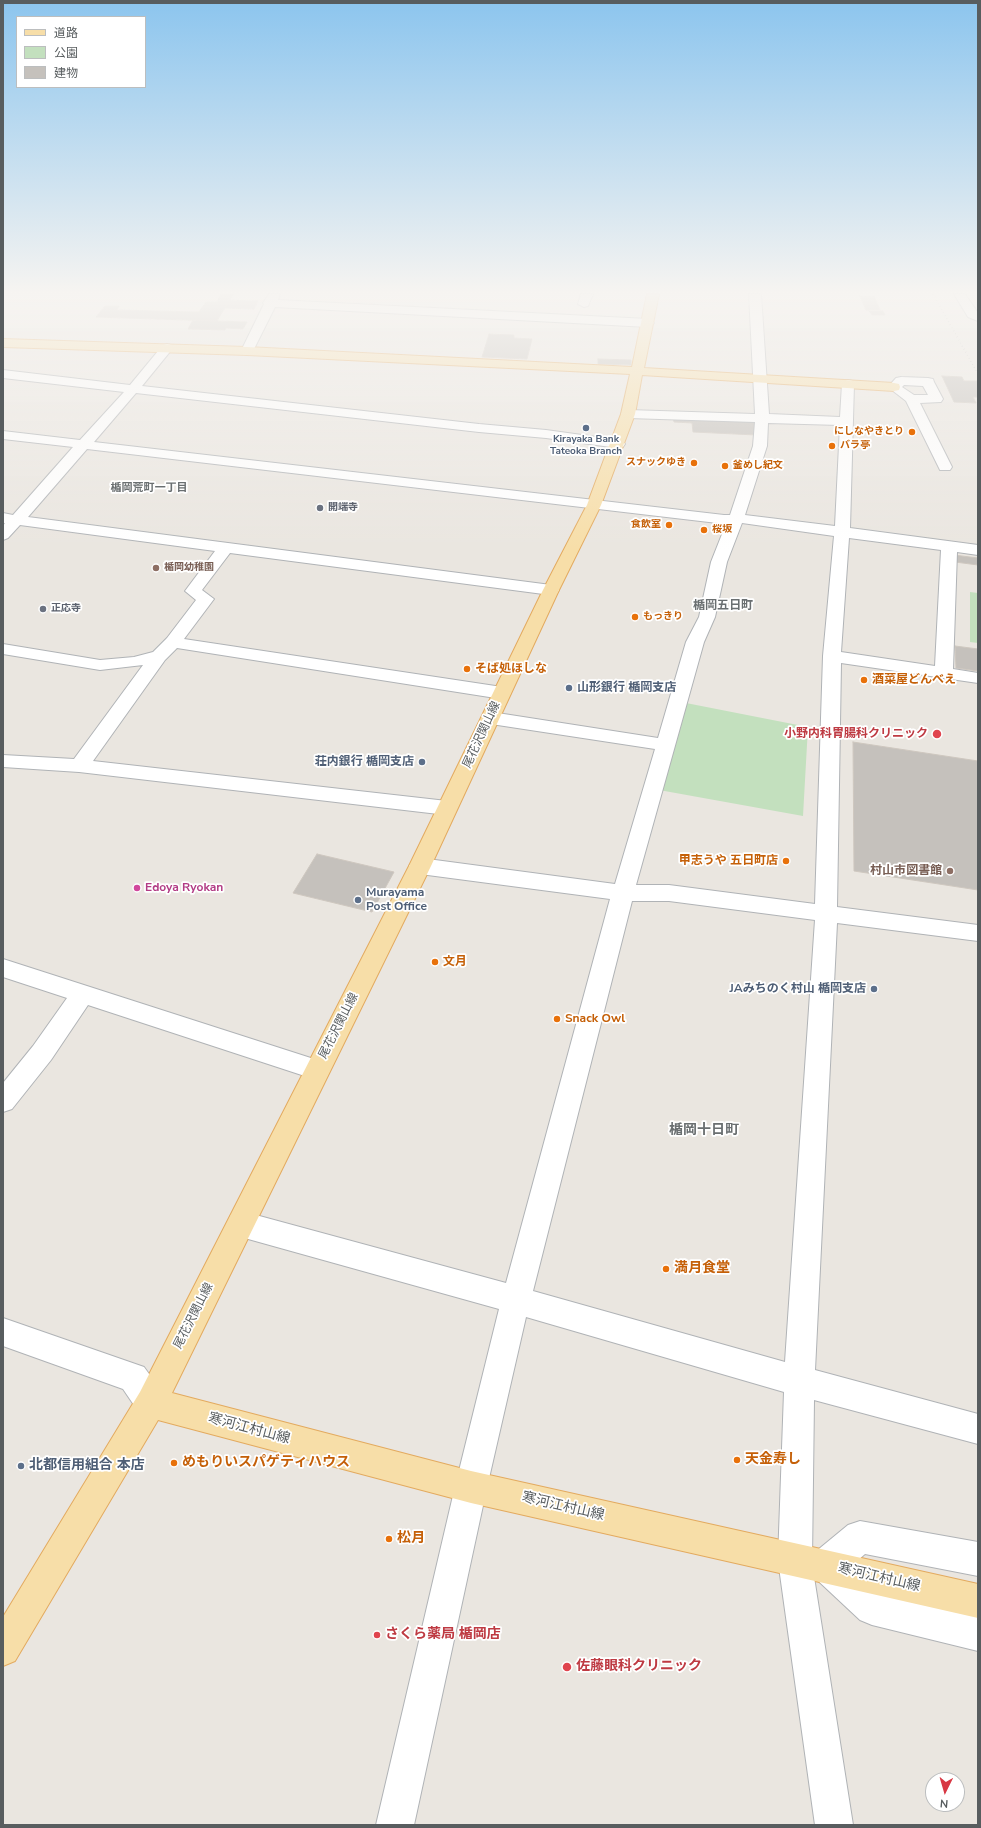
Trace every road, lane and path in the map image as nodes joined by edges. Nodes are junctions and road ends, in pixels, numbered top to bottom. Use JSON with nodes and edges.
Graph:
{"nodes":[{"id":1,"x":49,"y":379,"type":"edge"},
{"id":2,"x":141,"y":379,"type":"edge"},
{"id":3,"x":635,"y":379,"type":"edge"},
{"id":4,"x":760,"y":379,"type":"edge"},
{"id":5,"x":765,"y":379,"type":"edge"},
{"id":6,"x":848,"y":384,"type":"junction"},
{"id":7,"x":894,"y":387,"type":"junction"},
{"id":8,"x":133,"y":389,"type":"junction"},
{"id":9,"x":911,"y":398,"type":"junction"},
{"id":10,"x":628,"y":414,"type":"junction"},
{"id":11,"x":762,"y":417,"type":"junction"},
{"id":12,"x":847,"y":421,"type":"junction"},
{"id":13,"x":3,"y":435,"type":"edge"},
{"id":14,"x":84,"y":444,"type":"junction"},
{"id":15,"x":618,"y":444,"type":"junction"},
{"id":16,"x":945,"y":467,"type":"dead end"},
{"id":17,"x":594,"y":505,"type":"junction"},
{"id":18,"x":736,"y":518,"type":"junction"},
{"id":19,"x":10,"y":519,"type":"edge"},
{"id":20,"x":842,"y":532,"type":"junction"},
{"id":21,"x":3,"y":535,"type":"edge"},
{"id":22,"x":949,"y":546,"type":"junction"},
{"id":23,"x":226,"y":547,"type":"junction"},
{"id":24,"x":978,"y":550,"type":"edge"},
{"id":25,"x":551,"y":590,"type":"junction"},
{"id":26,"x":173,"y":642,"type":"junction"},
{"id":27,"x":3,"y":649,"type":"edge"},
{"id":28,"x":159,"y":656,"type":"junction"},
{"id":29,"x":832,"y":656,"type":"junction"},
{"id":30,"x":944,"y":673,"type":"junction"},
{"id":31,"x":978,"y":678,"type":"edge"},
{"id":32,"x":502,"y":693,"type":"junction"},
{"id":33,"x":491,"y":718,"type":"junction"},
{"id":34,"x":666,"y":745,"type":"junction"},
{"id":35,"x":3,"y":761,"type":"edge"},
{"id":36,"x":79,"y":766,"type":"junction"},
{"id":37,"x":447,"y":808,"type":"junction"},
{"id":38,"x":420,"y":866,"type":"junction"},
{"id":39,"x":623,"y":893,"type":"junction"},
{"id":40,"x":826,"y":915,"type":"junction"},
{"id":41,"x":978,"y":934,"type":"edge"},
{"id":42,"x":3,"y":968,"type":"edge"},
{"id":43,"x":83,"y":994,"type":"junction"},
{"id":44,"x":317,"y":1070,"type":"junction"},
{"id":45,"x":3,"y":1101,"type":"edge"},
{"id":46,"x":241,"y":1224,"type":"junction"},
{"id":47,"x":516,"y":1300,"type":"junction"},
{"id":48,"x":3,"y":1332,"type":"edge"},
{"id":49,"x":799,"y":1381,"type":"junction"},
{"id":50,"x":151,"y":1403,"type":"junction"},
{"id":51,"x":978,"y":1429,"type":"edge"},
{"id":52,"x":471,"y":1487,"type":"junction"},
{"id":53,"x":978,"y":1558,"type":"edge"},
{"id":54,"x":811,"y":1562,"type":"junction"},
{"id":55,"x":978,"y":1601,"type":"edge"},
{"id":56,"x":978,"y":1634,"type":"edge"},
{"id":57,"x":3,"y":1649,"type":"edge"},
{"id":58,"x":395,"y":1825,"type":"edge"},
{"id":59,"x":834,"y":1825,"type":"edge"}],
"edges":[{"from":1,"to":8,"type":"street"},
{"from":2,"to":8,"type":"street"},
{"from":3,"to":10,"type":"main road","name":"尾花沢関山線"},
{"from":4,"to":11,"type":"street"},
{"from":5,"to":6,"type":"main road"},
{"from":6,"to":7,"type":"main road"},
{"from":6,"to":12,"type":"street"},
{"from":7,"to":9,"type":"street"},
{"from":7,"to":9,"type":"street"},
{"from":8,"to":14,"type":"street"},
{"from":8,"to":15,"type":"street"},
{"from":9,"to":16,"type":"street"},
{"from":10,"to":11,"type":"street"},
{"from":10,"to":15,"type":"main road","name":"尾花沢関山線"},
{"from":11,"to":12,"type":"street"},
{"from":11,"to":18,"type":"street"},
{"from":12,"to":20,"type":"street"},
{"from":13,"to":14,"type":"street"},
{"from":14,"to":17,"type":"street"},
{"from":14,"to":19,"type":"street"},
{"from":15,"to":17,"type":"main road","name":"尾花沢関山線"},
{"from":17,"to":18,"type":"street"},
{"from":17,"to":25,"type":"main road","name":"尾花沢関山線"},
{"from":18,"to":20,"type":"street"},
{"from":18,"to":34,"type":"street"},
{"from":19,"to":21,"type":"street"},
{"from":19,"to":23,"type":"street"},
{"from":20,"to":22,"type":"street"},
{"from":20,"to":29,"type":"street"},
{"from":22,"to":24,"type":"street"},
{"from":22,"to":30,"type":"street"},
{"from":23,"to":25,"type":"street"},
{"from":23,"to":26,"type":"street"},
{"from":25,"to":32,"type":"main road","name":"尾花沢関山線"},
{"from":26,"to":28,"type":"street"},
{"from":26,"to":32,"type":"street"},
{"from":27,"to":28,"type":"street"},
{"from":28,"to":36,"type":"street"},
{"from":29,"to":30,"type":"street"},
{"from":29,"to":40,"type":"street"},
{"from":30,"to":31,"type":"street"},
{"from":32,"to":33,"type":"main road","name":"尾花沢関山線"},
{"from":33,"to":34,"type":"street"},
{"from":33,"to":37,"type":"main road","name":"尾花沢関山線"},
{"from":34,"to":39,"type":"street"},
{"from":35,"to":36,"type":"street"},
{"from":36,"to":37,"type":"street"},
{"from":37,"to":38,"type":"main road","name":"尾花沢関山線"},
{"from":38,"to":39,"type":"street"},
{"from":38,"to":44,"type":"main road","name":"尾花沢関山線"},
{"from":39,"to":40,"type":"street"},
{"from":39,"to":47,"type":"street"},
{"from":40,"to":41,"type":"street"},
{"from":40,"to":49,"type":"street"},
{"from":42,"to":43,"type":"street"},
{"from":43,"to":44,"type":"street"},
{"from":43,"to":45,"type":"street"},
{"from":44,"to":46,"type":"main road","name":"尾花沢関山線"},
{"from":46,"to":47,"type":"street"},
{"from":46,"to":50,"type":"main road","name":"尾花沢関山線"},
{"from":47,"to":49,"type":"street"},
{"from":47,"to":52,"type":"street"},
{"from":48,"to":50,"type":"street"},
{"from":49,"to":51,"type":"street"},
{"from":49,"to":54,"type":"street"},
{"from":50,"to":52,"type":"main road","name":"寒河江村山線"},
{"from":50,"to":57,"type":"main road","name":"尾花沢関山線"},
{"from":52,"to":54,"type":"main road","name":"寒河江村山線"},
{"from":52,"to":58,"type":"street"},
{"from":53,"to":54,"type":"street"},
{"from":54,"to":55,"type":"main road","name":"寒河江村山線"},
{"from":54,"to":56,"type":"street"},
{"from":54,"to":59,"type":"street"}]}
